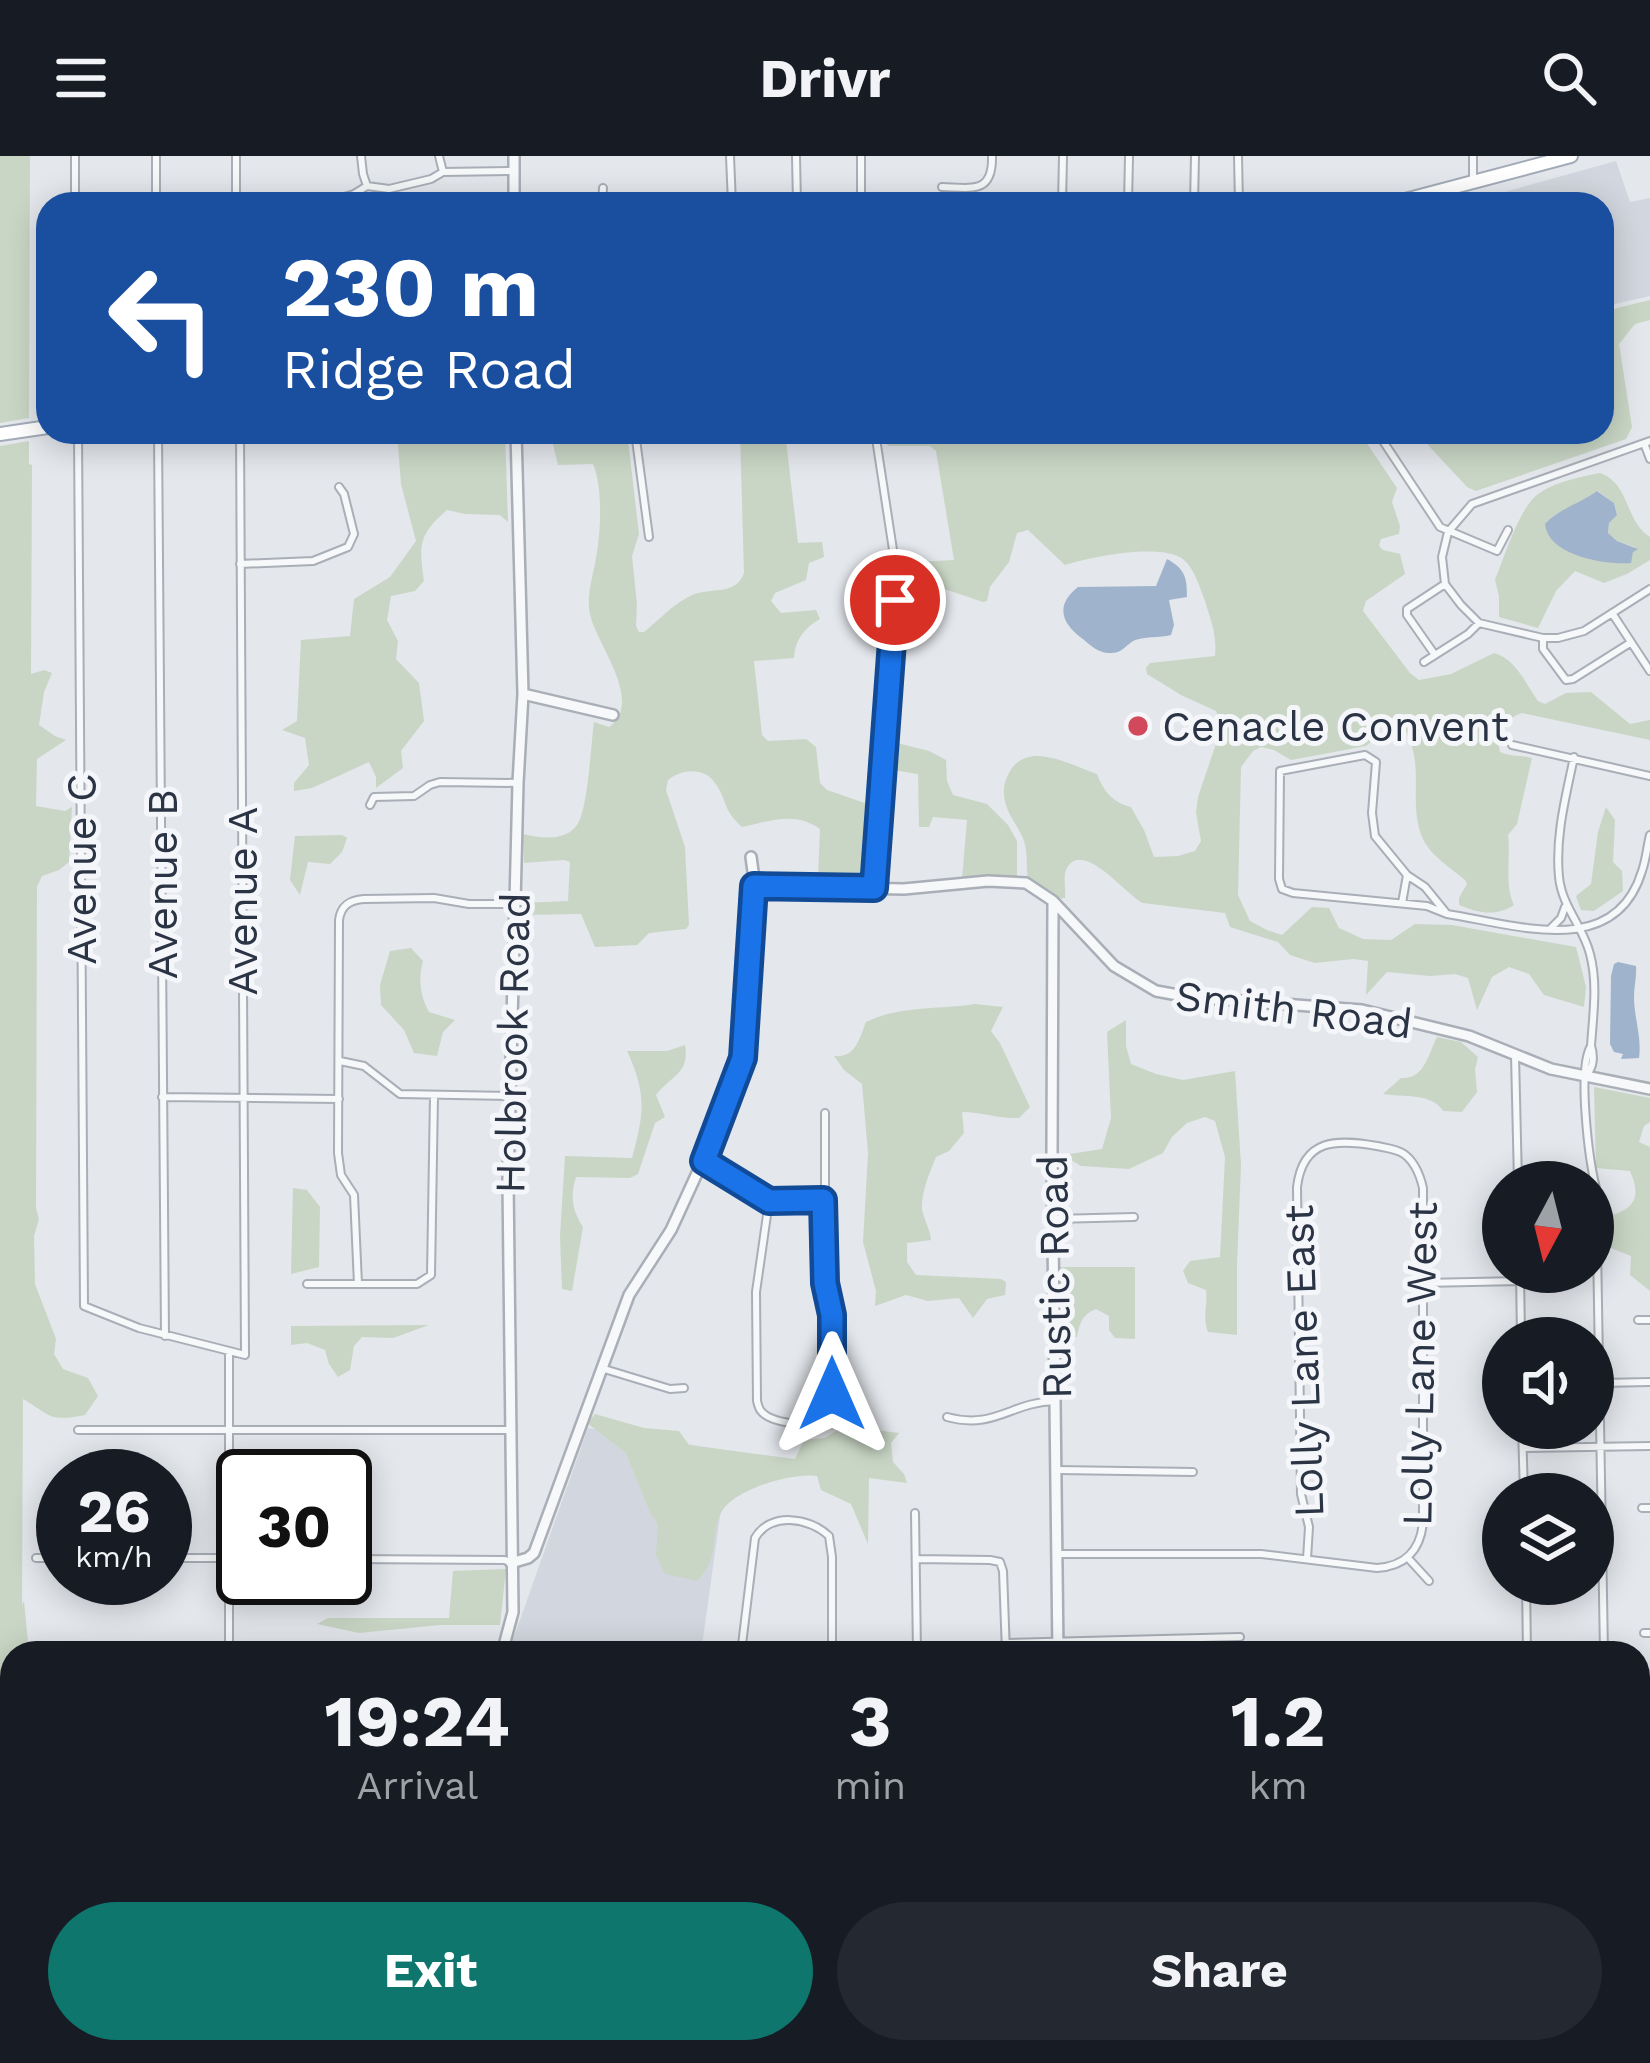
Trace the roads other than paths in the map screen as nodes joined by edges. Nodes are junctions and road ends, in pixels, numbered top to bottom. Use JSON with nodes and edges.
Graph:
{"nodes":[{"id":1,"x":75,"y":156,"type":"edge"},
{"id":2,"x":156,"y":156,"type":"edge"},
{"id":3,"x":236,"y":156,"type":"edge"},
{"id":4,"x":362,"y":156,"type":"edge"},
{"id":5,"x":439,"y":156,"type":"edge"},
{"id":6,"x":514,"y":156,"type":"edge"},
{"id":7,"x":730,"y":156,"type":"edge"},
{"id":8,"x":796,"y":156,"type":"edge"},
{"id":9,"x":861,"y":156,"type":"edge"},
{"id":10,"x":992,"y":156,"type":"edge"},
{"id":11,"x":1063,"y":156,"type":"edge"},
{"id":12,"x":1129,"y":156,"type":"edge"},
{"id":13,"x":1195,"y":156,"type":"edge"},
{"id":14,"x":1238,"y":156,"type":"edge"},
{"id":15,"x":1473,"y":156,"type":"edge"},
{"id":16,"x":1571,"y":156,"type":"edge"},
{"id":17,"x":1539,"y":160,"type":"edge"},
{"id":18,"x":514,"y":171,"type":"junction"},
{"id":19,"x":443,"y":172,"type":"junction"},
{"id":20,"x":1473,"y":180,"type":"junction"},
{"id":21,"x":368,"y":186,"type":"junction"},
{"id":22,"x":942,"y":187,"type":"dead end"},
{"id":23,"x":603,"y":188,"type":"dead end"},
{"id":24,"x":75,"y":192,"type":"edge"},
{"id":25,"x":156,"y":192,"type":"edge"},
{"id":26,"x":236,"y":192,"type":"edge"},
{"id":27,"x":359,"y":192,"type":"edge"},
{"id":28,"x":514,"y":192,"type":"edge"},
{"id":29,"x":603,"y":192,"type":"edge"},
{"id":30,"x":731,"y":192,"type":"edge"},
{"id":31,"x":796,"y":192,"type":"edge"},
{"id":32,"x":861,"y":192,"type":"edge"},
{"id":33,"x":1062,"y":192,"type":"edge"},
{"id":34,"x":1128,"y":192,"type":"edge"},
{"id":35,"x":1194,"y":192,"type":"edge"},
{"id":36,"x":1239,"y":192,"type":"edge"},
{"id":37,"x":1432,"y":192,"type":"edge"},
{"id":38,"x":36,"y":429,"type":"edge"},
{"id":39,"x":0,"y":434,"type":"edge"},
{"id":40,"x":1647,"y":442,"type":"edge"},
{"id":41,"x":78,"y":444,"type":"edge"},
{"id":42,"x":158,"y":444,"type":"edge"},
{"id":43,"x":240,"y":444,"type":"edge"},
{"id":44,"x":516,"y":444,"type":"edge"},
{"id":45,"x":637,"y":444,"type":"edge"},
{"id":46,"x":876,"y":444,"type":"edge"},
{"id":47,"x":1385,"y":444,"type":"edge"},
{"id":48,"x":1650,"y":459,"type":"edge"},
{"id":49,"x":339,"y":487,"type":"dead end"},
{"id":50,"x":1508,"y":530,"type":"dead end"},
{"id":51,"x":1448,"y":532,"type":"junction"},
{"id":52,"x":649,"y":537,"type":"dead end"},
{"id":53,"x":240,"y":564,"type":"junction"},
{"id":54,"x":1445,"y":584,"type":"junction"},
{"id":55,"x":1650,"y":589,"type":"edge"},
{"id":56,"x":1612,"y":613,"type":"junction"},
{"id":57,"x":1479,"y":623,"type":"junction"},
{"id":58,"x":1543,"y":638,"type":"junction"},
{"id":59,"x":1630,"y":643,"type":"junction"},
{"id":60,"x":1435,"y":656,"type":"junction"},
{"id":61,"x":1424,"y":662,"type":"dead end"},
{"id":62,"x":1650,"y":671,"type":"edge"},
{"id":63,"x":523,"y":694,"type":"junction"},
{"id":64,"x":613,"y":715,"type":"dead end"},
{"id":65,"x":1512,"y":745,"type":"dead end"},
{"id":66,"x":1574,"y":757,"type":"junction"},
{"id":67,"x":1650,"y":776,"type":"edge"},
{"id":68,"x":518,"y":783,"type":"junction"},
{"id":69,"x":370,"y":805,"type":"dead end"},
{"id":70,"x":1650,"y":835,"type":"edge"},
{"id":71,"x":751,"y":857,"type":"dead end"},
{"id":72,"x":1407,"y":875,"type":"junction"},
{"id":73,"x":754,"y":886,"type":"junction"},
{"id":74,"x":874,"y":888,"type":"junction"},
{"id":75,"x":1053,"y":901,"type":"junction"},
{"id":76,"x":1402,"y":903,"type":"junction"},
{"id":77,"x":514,"y":904,"type":"junction"},
{"id":78,"x":1565,"y":907,"type":"junction"},
{"id":79,"x":1448,"y":914,"type":"junction"},
{"id":80,"x":1548,"y":930,"type":"junction"},
{"id":81,"x":1580,"y":931,"type":"junction"},
{"id":82,"x":1515,"y":1055,"type":"junction"},
{"id":83,"x":340,"y":1061,"type":"junction"},
{"id":84,"x":1585,"y":1077,"type":"junction"},
{"id":85,"x":1650,"y":1089,"type":"edge"},
{"id":86,"x":434,"y":1096,"type":"junction"},
{"id":87,"x":509,"y":1096,"type":"junction"},
{"id":88,"x":162,"y":1097,"type":"junction"},
{"id":89,"x":244,"y":1097,"type":"junction"},
{"id":90,"x":339,"y":1099,"type":"junction"},
{"id":91,"x":825,"y":1113,"type":"dead end"},
{"id":92,"x":1426,"y":1160,"type":"dead end"},
{"id":93,"x":704,"y":1161,"type":"junction"},
{"id":94,"x":1518,"y":1161,"type":"edge"},
{"id":95,"x":1415,"y":1167,"type":"junction"},
{"id":96,"x":823,"y":1200,"type":"junction"},
{"id":97,"x":769,"y":1201,"type":"junction"},
{"id":98,"x":1134,"y":1216,"type":"dead end"},
{"id":99,"x":1053,"y":1219,"type":"junction"},
{"id":100,"x":1482,"y":1279,"type":"edge"},
{"id":101,"x":1423,"y":1283,"type":"junction"},
{"id":102,"x":308,"y":1284,"type":"dead end"},
{"id":103,"x":358,"y":1284,"type":"junction"},
{"id":104,"x":1599,"y":1317,"type":"edge"},
{"id":105,"x":1650,"y":1320,"type":"edge"},
{"id":106,"x":1638,"y":1321,"type":"dead end"},
{"id":107,"x":164,"y":1336,"type":"junction"},
{"id":108,"x":230,"y":1352,"type":"junction"},
{"id":109,"x":601,"y":1368,"type":"junction"},
{"id":110,"x":1650,"y":1382,"type":"edge"},
{"id":111,"x":1614,"y":1383,"type":"edge"},
{"id":112,"x":684,"y":1388,"type":"dead end"},
{"id":113,"x":1055,"y":1401,"type":"junction"},
{"id":114,"x":947,"y":1418,"type":"dead end"},
{"id":115,"x":78,"y":1430,"type":"dead end"},
{"id":116,"x":230,"y":1430,"type":"junction"},
{"id":117,"x":510,"y":1430,"type":"junction"},
{"id":118,"x":1614,"y":1446,"type":"edge"},
{"id":119,"x":1650,"y":1446,"type":"edge"},
{"id":120,"x":230,"y":1449,"type":"edge"},
{"id":121,"x":1057,"y":1470,"type":"junction"},
{"id":122,"x":1193,"y":1472,"type":"dead end"},
{"id":123,"x":915,"y":1513,"type":"dead end"},
{"id":124,"x":1057,"y":1554,"type":"junction"},
{"id":125,"x":1408,"y":1558,"type":"junction"},
{"id":126,"x":372,"y":1559,"type":"edge"},
{"id":127,"x":916,"y":1559,"type":"junction"},
{"id":128,"x":1306,"y":1559,"type":"junction"},
{"id":129,"x":511,"y":1563,"type":"junction"},
{"id":130,"x":1429,"y":1581,"type":"dead end"},
{"id":131,"x":230,"y":1605,"type":"edge"},
{"id":132,"x":1526,"y":1605,"type":"edge"},
{"id":133,"x":1600,"y":1605,"type":"edge"},
{"id":134,"x":1240,"y":1637,"type":"dead end"},
{"id":135,"x":1196,"y":1639,"type":"joint"},
{"id":136,"x":229,"y":1641,"type":"edge"},
{"id":137,"x":505,"y":1641,"type":"edge"},
{"id":138,"x":743,"y":1641,"type":"edge"},
{"id":139,"x":832,"y":1641,"type":"edge"},
{"id":140,"x":916,"y":1641,"type":"edge"},
{"id":141,"x":1006,"y":1641,"type":"edge"},
{"id":142,"x":1058,"y":1641,"type":"edge"},
{"id":143,"x":1162,"y":1641,"type":"edge"},
{"id":144,"x":1527,"y":1641,"type":"edge"},
{"id":145,"x":1603,"y":1641,"type":"edge"}],
"edges":[{"from":1,"to":24,"type":"street"},
{"from":2,"to":25,"type":"street"},
{"from":3,"to":26,"type":"street"},
{"from":4,"to":21,"type":"street"},
{"from":5,"to":19,"type":"street"},
{"from":6,"to":18,"type":"street"},
{"from":7,"to":30,"type":"street"},
{"from":8,"to":31,"type":"street"},
{"from":9,"to":32,"type":"street"},
{"from":10,"to":22,"type":"street"},
{"from":11,"to":33,"type":"street"},
{"from":12,"to":34,"type":"street"},
{"from":13,"to":35,"type":"street"},
{"from":14,"to":36,"type":"street"},
{"from":15,"to":20,"type":"street"},
{"from":16,"to":17,"type":"main road"},
{"from":17,"to":20,"type":"main road"},
{"from":18,"to":19,"type":"street"},
{"from":18,"to":28,"type":"street"},
{"from":19,"to":21,"type":"street"},
{"from":20,"to":37,"type":"main road"},
{"from":21,"to":27,"type":"street"},
{"from":23,"to":29,"type":"street"},
{"from":38,"to":39,"type":"main road"},
{"from":40,"to":48,"type":"street"},
{"from":40,"to":51,"type":"street"},
{"from":41,"to":107,"type":"street","name":"Avenue C"},
{"from":42,"to":88,"type":"street","name":"Avenue B"},
{"from":43,"to":53,"type":"street","name":"Avenue A"},
{"from":44,"to":63,"type":"street","name":"Holbrook Road"},
{"from":45,"to":52,"type":"street"},
{"from":46,"to":74,"type":"street"},
{"from":47,"to":51,"type":"street"},
{"from":49,"to":53,"type":"street"},
{"from":50,"to":51,"type":"street"},
{"from":51,"to":54,"type":"street"},
{"from":53,"to":89,"type":"street","name":"Avenue A"},
{"from":54,"to":57,"type":"street"},
{"from":54,"to":60,"type":"street"},
{"from":55,"to":56,"type":"street"},
{"from":56,"to":58,"type":"street"},
{"from":56,"to":59,"type":"street"},
{"from":57,"to":58,"type":"street"},
{"from":57,"to":60,"type":"street"},
{"from":58,"to":59,"type":"street"},
{"from":59,"to":62,"type":"street"},
{"from":60,"to":61,"type":"street"},
{"from":63,"to":64,"type":"street"},
{"from":63,"to":68,"type":"street","name":"Holbrook Road"},
{"from":65,"to":66,"type":"street"},
{"from":66,"to":67,"type":"street"},
{"from":66,"to":78,"type":"street"},
{"from":68,"to":69,"type":"street"},
{"from":68,"to":77,"type":"street","name":"Holbrook Road"},
{"from":70,"to":81,"type":"street"},
{"from":71,"to":73,"type":"street"},
{"from":72,"to":76,"type":"street"},
{"from":72,"to":76,"type":"street"},
{"from":72,"to":79,"type":"street"},
{"from":73,"to":74,"type":"street","name":"Smith Road"},
{"from":73,"to":93,"type":"street"},
{"from":74,"to":75,"type":"street","name":"Smith Road"},
{"from":75,"to":82,"type":"street","name":"Smith Road"},
{"from":75,"to":99,"type":"street","name":"Rustic Road"},
{"from":76,"to":79,"type":"street"},
{"from":77,"to":83,"type":"street"},
{"from":77,"to":87,"type":"street","name":"Holbrook Road"},
{"from":78,"to":80,"type":"street"},
{"from":78,"to":81,"type":"street"},
{"from":79,"to":80,"type":"street"},
{"from":80,"to":81,"type":"street"},
{"from":81,"to":84,"type":"street"},
{"from":82,"to":84,"type":"street","name":"Smith Road"},
{"from":82,"to":94,"type":"street"},
{"from":83,"to":86,"type":"street"},
{"from":83,"to":90,"type":"street"},
{"from":84,"to":85,"type":"street","name":"Smith Road"},
{"from":84,"to":104,"type":"street"},
{"from":86,"to":87,"type":"street"},
{"from":86,"to":103,"type":"street"},
{"from":87,"to":117,"type":"street","name":"Holbrook Road"},
{"from":88,"to":89,"type":"street"},
{"from":88,"to":107,"type":"street","name":"Avenue B"},
{"from":89,"to":90,"type":"street"},
{"from":89,"to":108,"type":"street","name":"Avenue A"},
{"from":90,"to":103,"type":"street"},
{"from":91,"to":96,"type":"street"},
{"from":92,"to":95,"type":"street"},
{"from":93,"to":97,"type":"street"},
{"from":93,"to":109,"type":"street"},
{"from":95,"to":101,"type":"street","name":"Lolly Lane West"},
{"from":95,"to":128,"type":"street","name":"Lolly Lane East"},
{"from":96,"to":97,"type":"street"},
{"from":96,"to":97,"type":"street"},
{"from":98,"to":99,"type":"street"},
{"from":99,"to":113,"type":"street","name":"Rustic Road"},
{"from":100,"to":101,"type":"street"},
{"from":101,"to":125,"type":"street","name":"Lolly Lane West"},
{"from":102,"to":103,"type":"street"},
{"from":105,"to":106,"type":"street"},
{"from":107,"to":108,"type":"street"},
{"from":108,"to":116,"type":"street"},
{"from":109,"to":112,"type":"street"},
{"from":109,"to":129,"type":"street"},
{"from":110,"to":111,"type":"street"},
{"from":113,"to":114,"type":"street"},
{"from":113,"to":121,"type":"street","name":"Rustic Road"},
{"from":115,"to":116,"type":"street"},
{"from":116,"to":117,"type":"street"},
{"from":116,"to":120,"type":"street"},
{"from":117,"to":129,"type":"street","name":"Holbrook Road"},
{"from":118,"to":119,"type":"street"},
{"from":121,"to":122,"type":"street"},
{"from":121,"to":124,"type":"street","name":"Rustic Road"},
{"from":123,"to":127,"type":"street"},
{"from":124,"to":128,"type":"street"},
{"from":124,"to":142,"type":"street","name":"Rustic Road"},
{"from":125,"to":128,"type":"street"},
{"from":125,"to":130,"type":"street"},
{"from":126,"to":129,"type":"street"},
{"from":127,"to":140,"type":"street"},
{"from":127,"to":141,"type":"street"},
{"from":129,"to":137,"type":"street","name":"Holbrook Road"},
{"from":131,"to":136,"type":"street"},
{"from":132,"to":144,"type":"street"},
{"from":133,"to":145,"type":"street"},
{"from":134,"to":135,"type":"street"},
{"from":135,"to":143,"type":"street"},
{"from":138,"to":139,"type":"street"}]}
